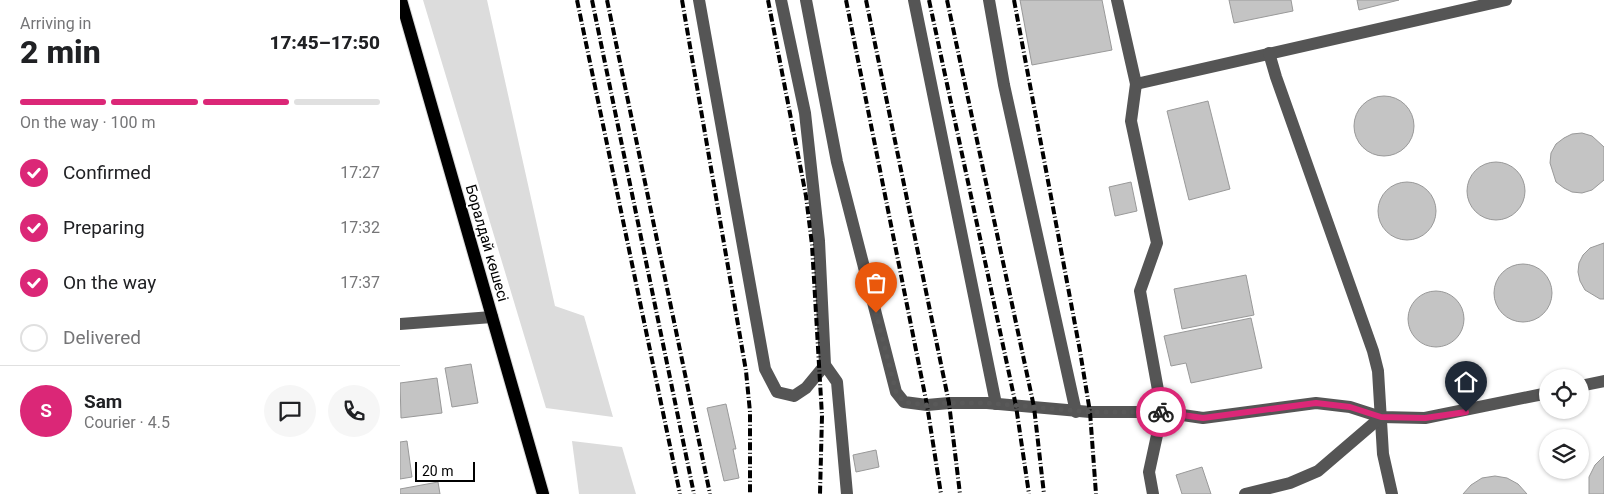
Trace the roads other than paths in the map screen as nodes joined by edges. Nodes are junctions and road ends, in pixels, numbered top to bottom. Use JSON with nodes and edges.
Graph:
{"nodes":[{"id":1,"x":401,"y":0,"type":"edge"},
{"id":2,"x":699,"y":0,"type":"edge"},
{"id":3,"x":781,"y":0,"type":"edge"},
{"id":4,"x":806,"y":0,"type":"edge"},
{"id":5,"x":914,"y":0,"type":"edge"},
{"id":6,"x":989,"y":0,"type":"edge"},
{"id":7,"x":1117,"y":0,"type":"edge"},
{"id":8,"x":1506,"y":0,"type":"edge"},
{"id":9,"x":1269,"y":53,"type":"junction"},
{"id":10,"x":1136,"y":84,"type":"junction"},
{"id":11,"x":492,"y":317,"type":"junction"},
{"id":12,"x":400,"y":324,"type":"edge"},
{"id":13,"x":826,"y":365,"type":"junction"},
{"id":14,"x":1604,"y":381,"type":"edge"},
{"id":15,"x":1589,"y":384,"type":"edge"},
{"id":16,"x":1539,"y":395,"type":"edge"},
{"id":17,"x":996,"y":404,"type":"junction"},
{"id":18,"x":1076,"y":412,"type":"junction"},
{"id":19,"x":1162,"y":412,"type":"junction"},
{"id":20,"x":1381,"y":417,"type":"junction"},
{"id":21,"x":543,"y":494,"type":"edge"},
{"id":22,"x":847,"y":494,"type":"edge"},
{"id":23,"x":1153,"y":494,"type":"edge"},
{"id":24,"x":1245,"y":494,"type":"edge"},
{"id":25,"x":1392,"y":494,"type":"edge"}],
"edges":[{"from":1,"to":11,"type":"main road","name":"Боралдай көшесі"},
{"from":2,"to":13,"type":"street"},
{"from":3,"to":13,"type":"street"},
{"from":4,"to":17,"type":"street"},
{"from":5,"to":17,"type":"street"},
{"from":6,"to":18,"type":"street"},
{"from":7,"to":10,"type":"street"},
{"from":8,"to":9,"type":"street"},
{"from":9,"to":10,"type":"street"},
{"from":9,"to":20,"type":"street"},
{"from":10,"to":19,"type":"street"},
{"from":11,"to":12,"type":"street"},
{"from":11,"to":21,"type":"main road","name":"Боралдай көшесі"},
{"from":13,"to":22,"type":"street"},
{"from":14,"to":15,"type":"street"},
{"from":16,"to":20,"type":"street"},
{"from":17,"to":18,"type":"street"},
{"from":18,"to":19,"type":"street"},
{"from":19,"to":20,"type":"street"},
{"from":19,"to":23,"type":"street"},
{"from":20,"to":24,"type":"street"},
{"from":20,"to":25,"type":"street"}]}
